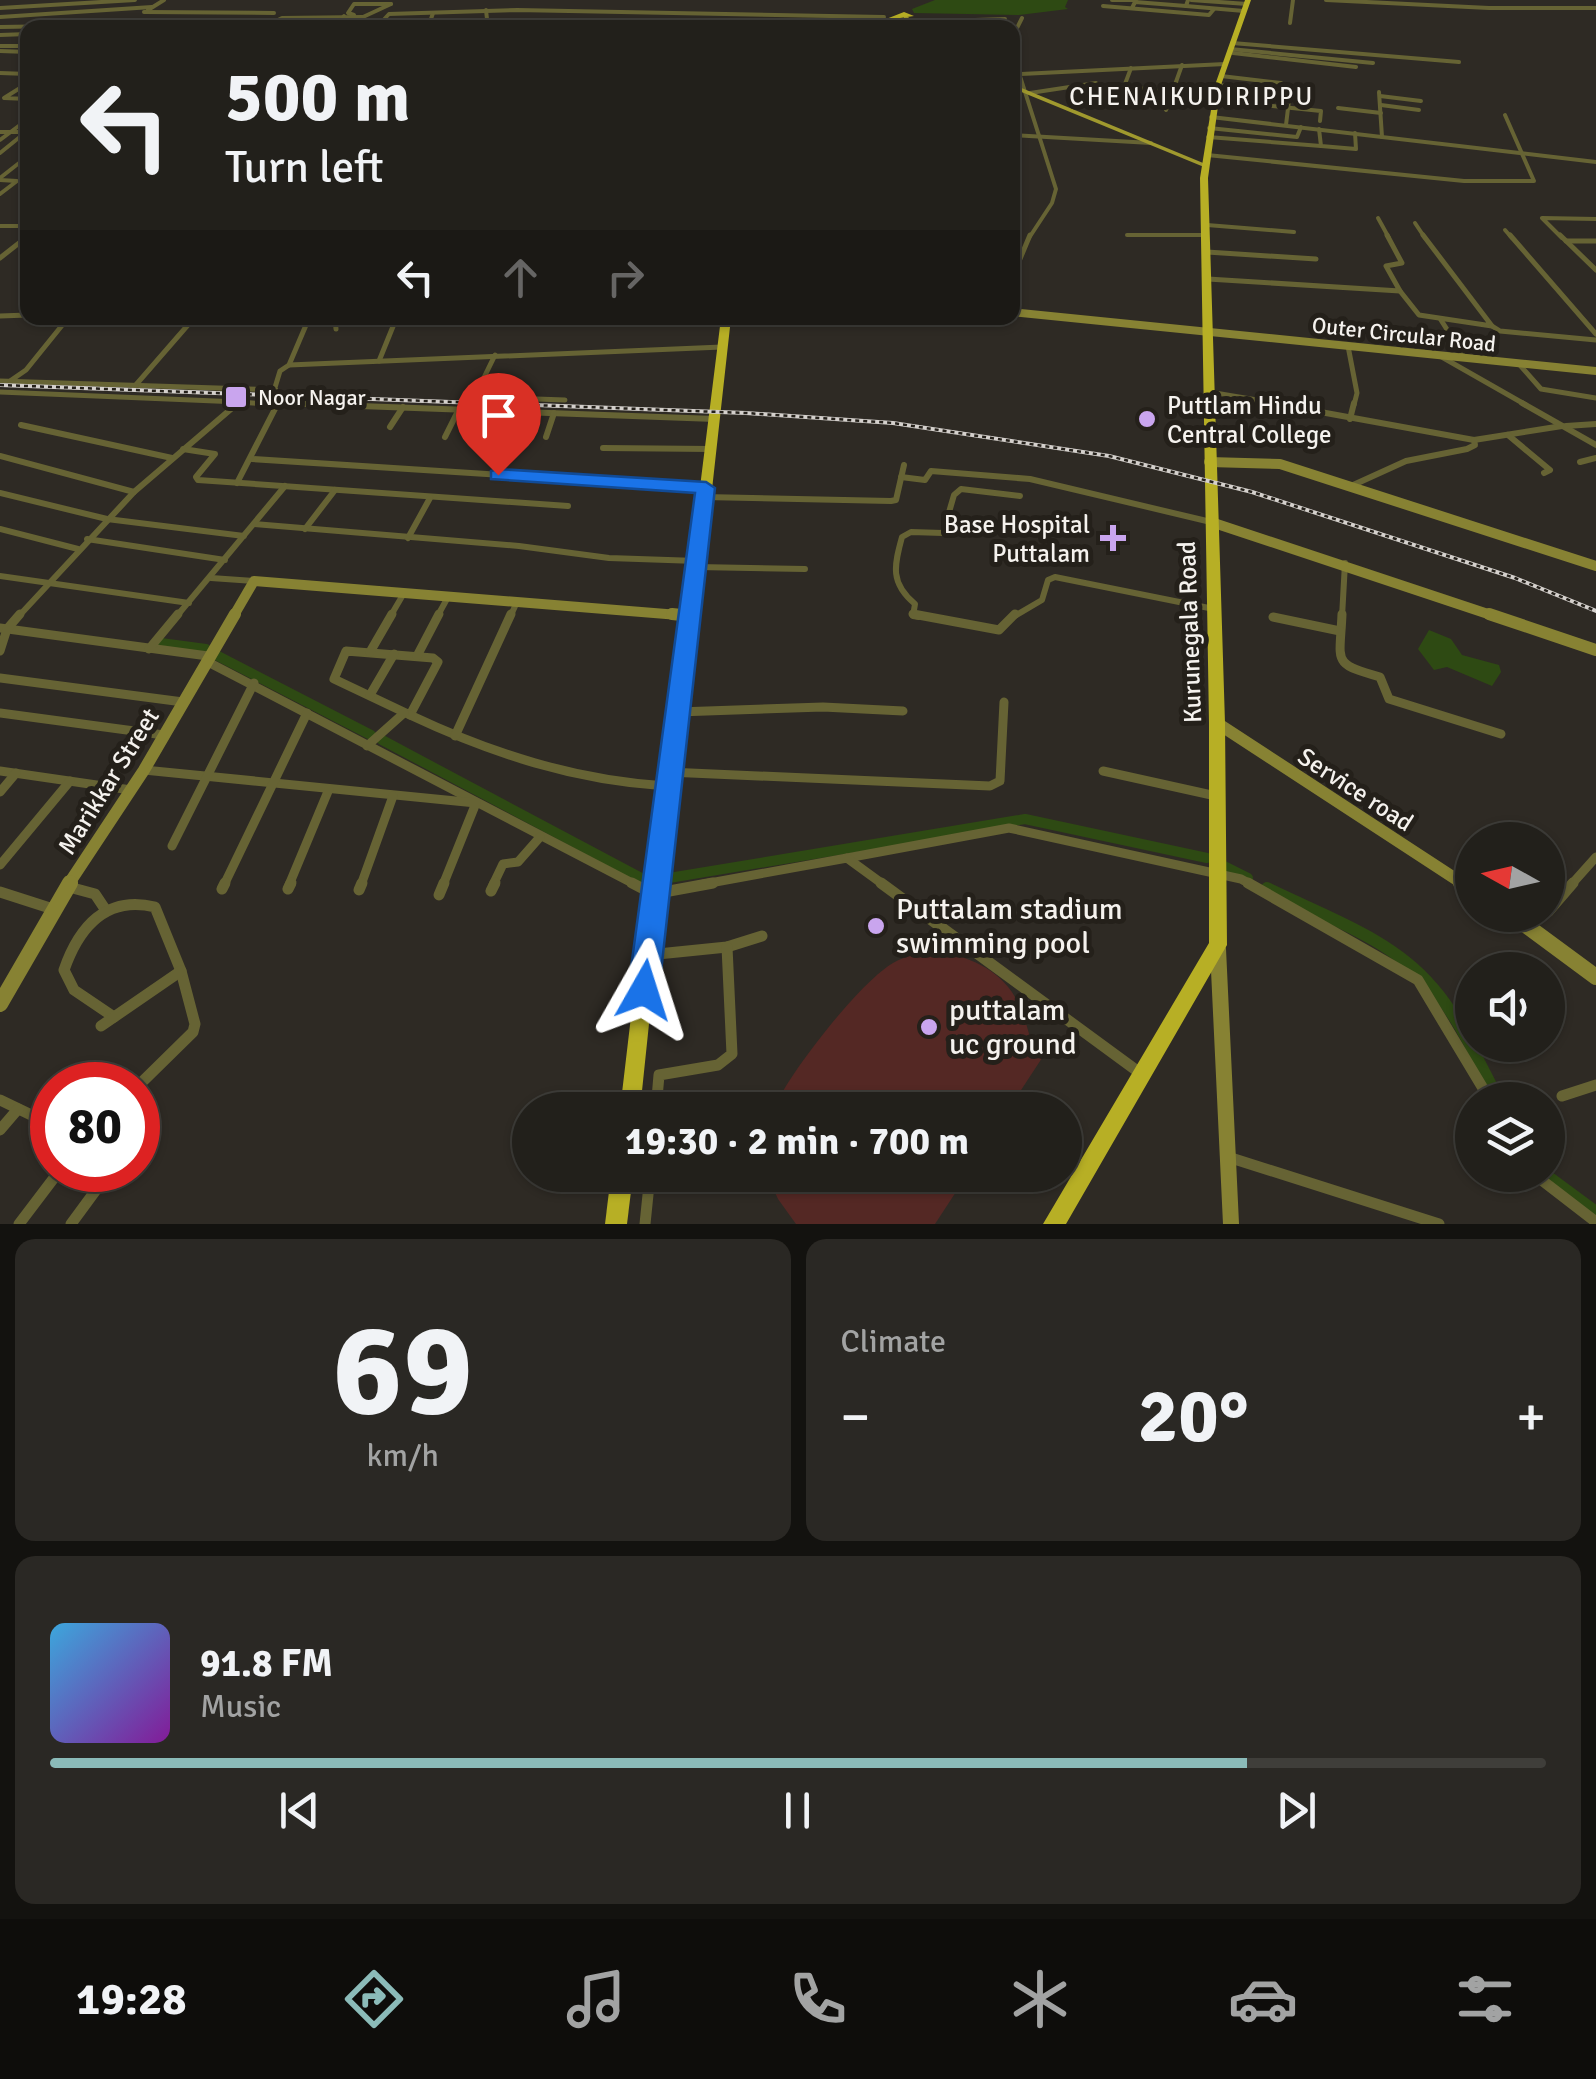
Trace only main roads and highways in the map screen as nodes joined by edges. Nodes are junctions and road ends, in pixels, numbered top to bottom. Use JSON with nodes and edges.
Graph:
{"nodes":[{"id":1,"x":1246,"y":5,"type":"edge"},
{"id":2,"x":905,"y":16,"type":"joint"},
{"id":3,"x":892,"y":20,"type":"edge"},
{"id":4,"x":910,"y":20,"type":"edge"},
{"id":5,"x":1020,"y":89,"type":"edge"},
{"id":6,"x":1206,"y":161,"type":"junction"},
{"id":7,"x":725,"y":325,"type":"edge"},
{"id":8,"x":632,"y":1092,"type":"edge"},
{"id":9,"x":620,"y":1192,"type":"edge"},
{"id":10,"x":616,"y":1224,"type":"edge"},
{"id":11,"x":1054,"y":1224,"type":"edge"}],
"edges":[{"from":1,"to":6,"type":"highway","name":"Kurunegala Road"},
{"from":2,"to":3,"type":"highway"},
{"from":2,"to":4,"type":"main road"},
{"from":5,"to":6,"type":"main road"},
{"from":6,"to":11,"type":"highway","name":"Kurunegala Road"},
{"from":7,"to":8,"type":"highway"},
{"from":9,"to":10,"type":"highway"}]}
